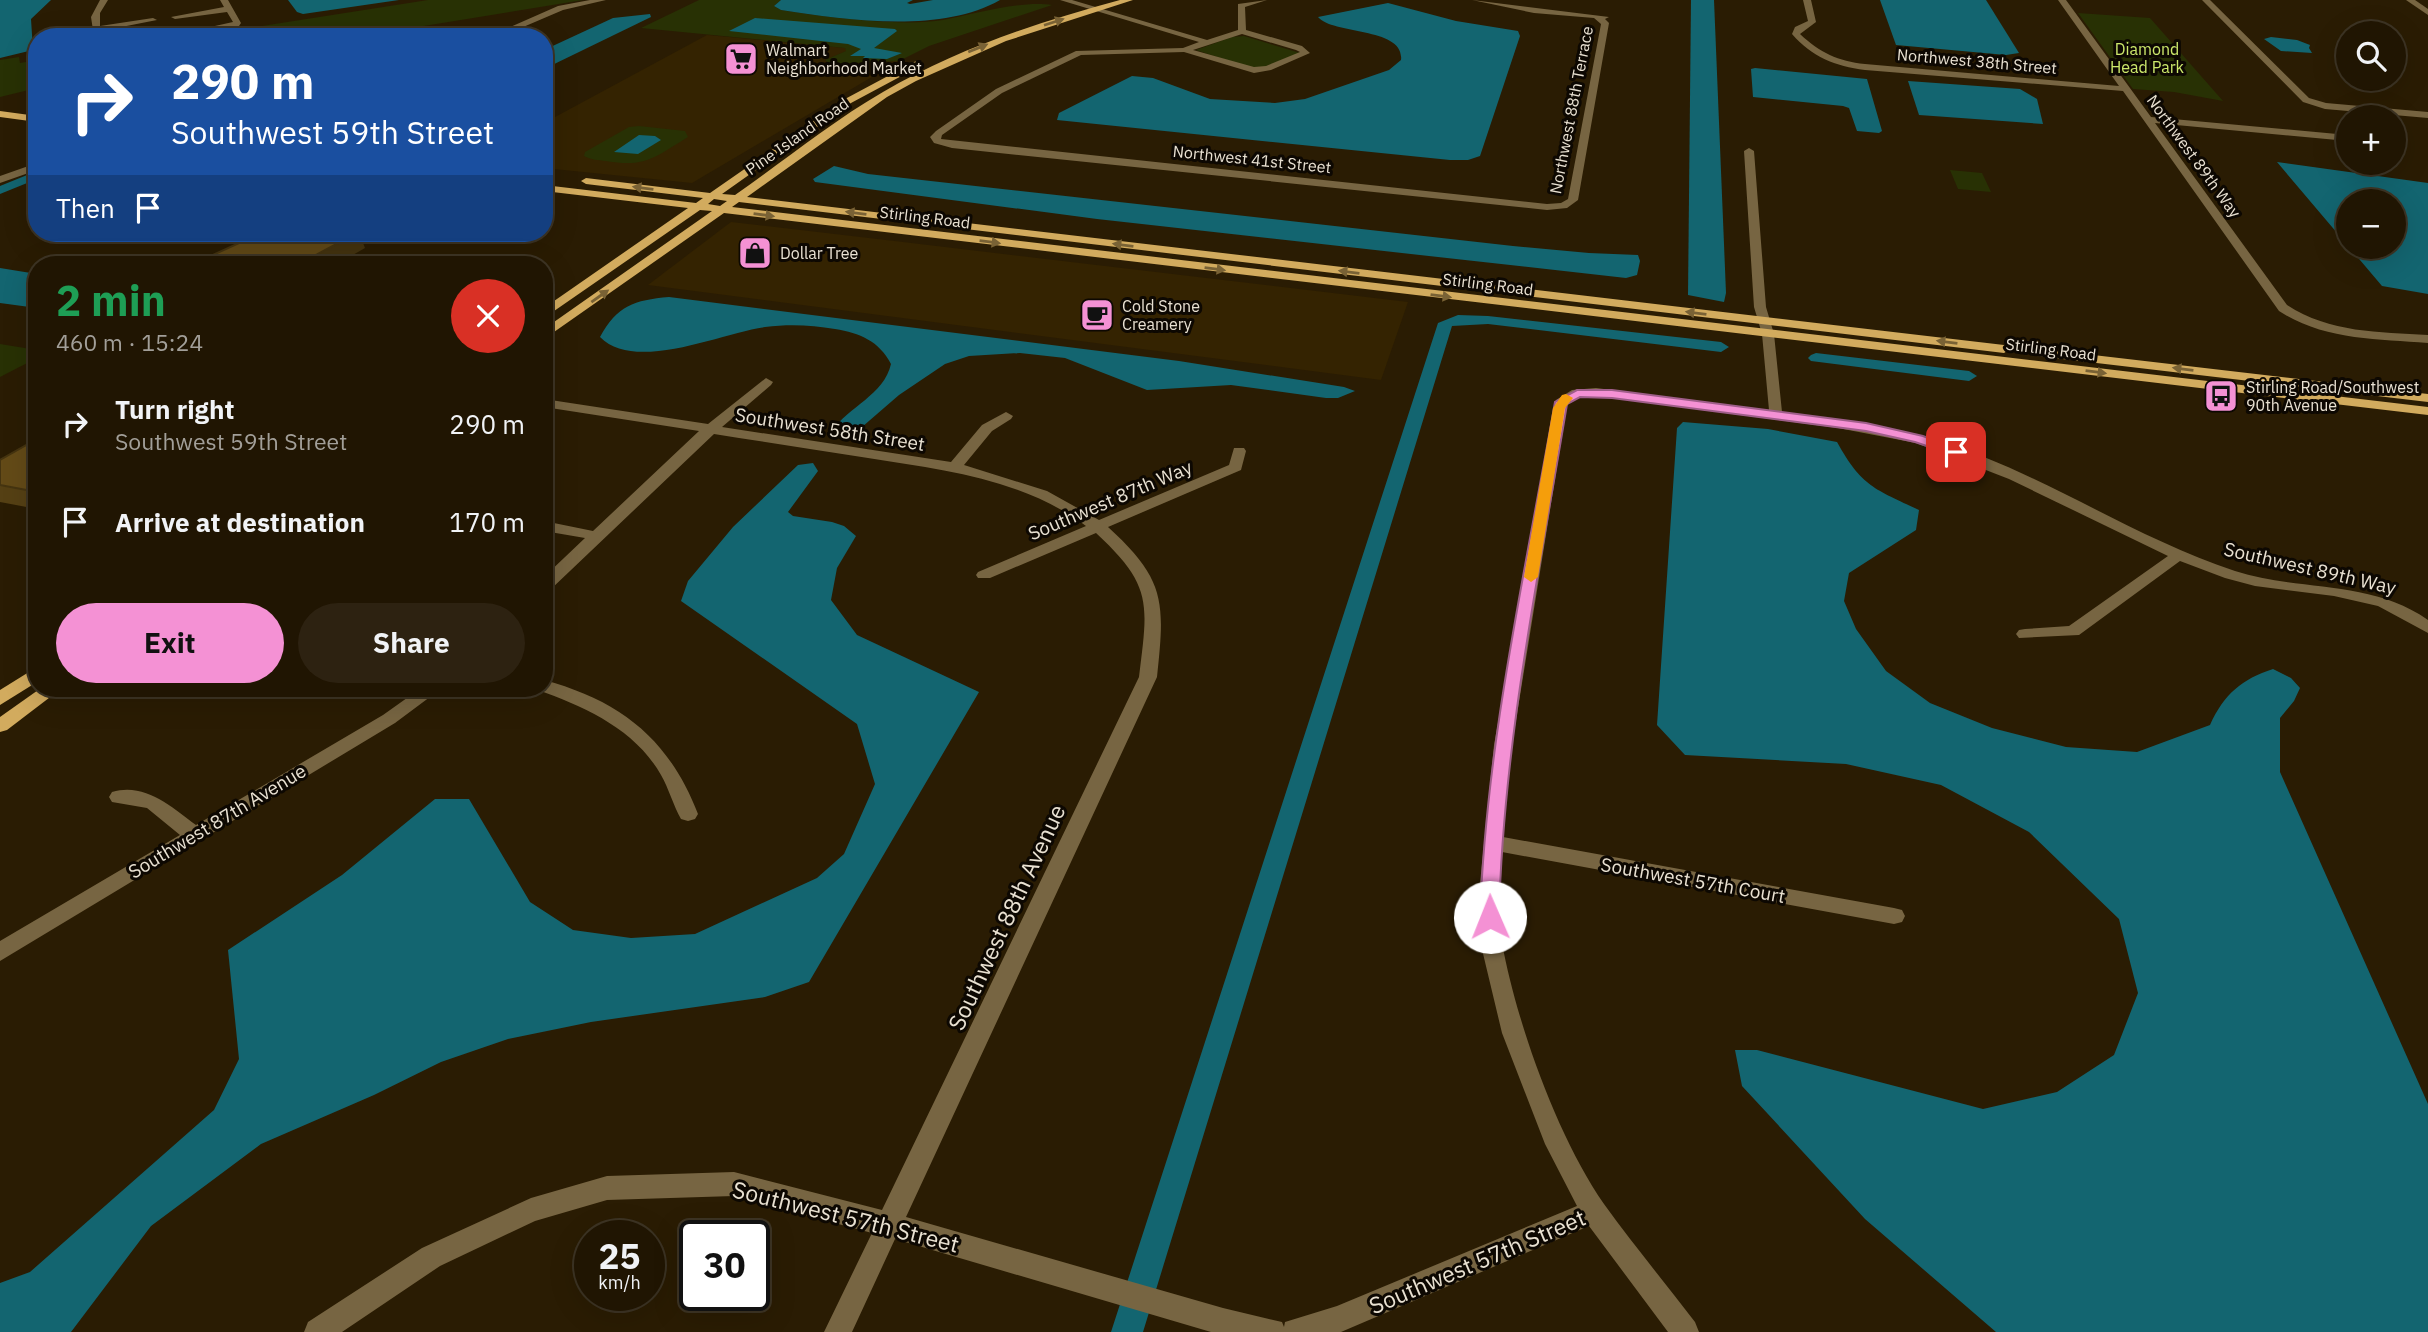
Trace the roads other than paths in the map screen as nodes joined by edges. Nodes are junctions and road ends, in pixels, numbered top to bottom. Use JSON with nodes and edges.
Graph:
{"nodes":[{"id":1,"x":104,"y":0,"type":"edge"},
{"id":2,"x":602,"y":0,"type":"edge"},
{"id":3,"x":1064,"y":0,"type":"edge"},
{"id":4,"x":1129,"y":0,"type":"edge"},
{"id":5,"x":1263,"y":0,"type":"edge"},
{"id":6,"x":1476,"y":0,"type":"edge"},
{"id":7,"x":1807,"y":0,"type":"edge"},
{"id":8,"x":2063,"y":0,"type":"edge"},
{"id":9,"x":2206,"y":0,"type":"edge"},
{"id":10,"x":2410,"y":0,"type":"edge"},
{"id":11,"x":1093,"y":3,"type":"edge"},
{"id":12,"x":226,"y":4,"type":"edge"},
{"id":13,"x":1077,"y":4,"type":"junction"},
{"id":14,"x":1110,"y":5,"type":"junction"},
{"id":15,"x":2428,"y":13,"type":"edge"},
{"id":16,"x":175,"y":17,"type":"dead end"},
{"id":17,"x":153,"y":20,"type":"dead end"},
{"id":18,"x":1021,"y":21,"type":"dead end"},
{"id":19,"x":97,"y":28,"type":"edge"},
{"id":20,"x":119,"y":28,"type":"edge"},
{"id":21,"x":221,"y":28,"type":"edge"},
{"id":22,"x":512,"y":28,"type":"edge"},
{"id":23,"x":1242,"y":32,"type":"junction"},
{"id":24,"x":1221,"y":38,"type":"junction"},
{"id":25,"x":1206,"y":42,"type":"junction"},
{"id":26,"x":1184,"y":50,"type":"junction"},
{"id":27,"x":923,"y":61,"type":"dead end"},
{"id":28,"x":2126,"y":89,"type":"junction"},
{"id":29,"x":0,"y":114,"type":"edge"},
{"id":30,"x":2428,"y":115,"type":"edge"},
{"id":31,"x":28,"y":118,"type":"edge"},
{"id":32,"x":2150,"y":120,"type":"junction"},
{"id":33,"x":0,"y":125,"type":"edge"},
{"id":34,"x":28,"y":128,"type":"edge"},
{"id":35,"x":2336,"y":137,"type":"edge"},
{"id":36,"x":1749,"y":151,"type":"dead end"},
{"id":37,"x":28,"y":169,"type":"edge"},
{"id":38,"x":553,"y":178,"type":"edge"},
{"id":39,"x":0,"y":180,"type":"edge"},
{"id":40,"x":553,"y":189,"type":"edge"},
{"id":41,"x":711,"y":195,"type":"junction"},
{"id":42,"x":736,"y":198,"type":"junction"},
{"id":43,"x":696,"y":206,"type":"junction"},
{"id":44,"x":720,"y":209,"type":"junction"},
{"id":45,"x":1568,"y":209,"type":"joint"},
{"id":46,"x":1175,"y":251,"type":"junction"},
{"id":47,"x":1168,"y":264,"type":"junction"},
{"id":48,"x":553,"y":308,"type":"edge"},
{"id":49,"x":1766,"y":328,"type":"junction"},
{"id":50,"x":553,"y":329,"type":"edge"},
{"id":51,"x":2428,"y":339,"type":"edge"},
{"id":52,"x":2015,"y":350,"type":"junction"},
{"id":53,"x":2028,"y":363,"type":"junction"},
{"id":54,"x":766,"y":382,"type":"dead end"},
{"id":55,"x":2428,"y":398,"type":"edge"},
{"id":56,"x":553,"y":405,"type":"edge"},
{"id":57,"x":2428,"y":411,"type":"edge"},
{"id":58,"x":1006,"y":416,"type":"dead end"},
{"id":59,"x":1776,"y":416,"type":"junction"},
{"id":60,"x":709,"y":430,"type":"junction"},
{"id":61,"x":1239,"y":451,"type":"dead end"},
{"id":62,"x":955,"y":467,"type":"junction"},
{"id":63,"x":1099,"y":526,"type":"junction"},
{"id":64,"x":553,"y":528,"type":"edge"},
{"id":65,"x":597,"y":536,"type":"junction"},
{"id":66,"x":2179,"y":555,"type":"junction"},
{"id":67,"x":984,"y":575,"type":"dead end"},
{"id":68,"x":553,"y":578,"type":"edge"},
{"id":69,"x":2428,"y":628,"type":"edge"},
{"id":70,"x":2025,"y":634,"type":"dead end"},
{"id":71,"x":28,"y":679,"type":"edge"},
{"id":72,"x":553,"y":689,"type":"edge"},
{"id":73,"x":40,"y":697,"type":"edge"},
{"id":74,"x":420,"y":697,"type":"edge"},
{"id":75,"x":0,"y":699,"type":"edge"},
{"id":76,"x":0,"y":726,"type":"edge"},
{"id":77,"x":119,"y":797,"type":"dead end"},
{"id":78,"x":688,"y":814,"type":"dead end"},
{"id":79,"x":194,"y":835,"type":"junction"},
{"id":80,"x":1492,"y":843,"type":"junction"},
{"id":81,"x":1894,"y":916,"type":"dead end"},
{"id":82,"x":0,"y":951,"type":"edge"},
{"id":83,"x":1594,"y":1210,"type":"junction"},
{"id":84,"x":890,"y":1225,"type":"junction"},
{"id":85,"x":1339,"y":1326,"type":"edge"},
{"id":86,"x":318,"y":1332,"type":"edge"},
{"id":87,"x":838,"y":1332,"type":"edge"},
{"id":88,"x":1272,"y":1332,"type":"edge"},
{"id":89,"x":1296,"y":1332,"type":"edge"},
{"id":90,"x":1685,"y":1332,"type":"edge"}],
"edges":[{"from":1,"to":19,"type":"street"},
{"from":2,"to":22,"type":"street"},
{"from":3,"to":13,"type":"street"},
{"from":4,"to":14,"type":"main road","name":"Pine Island Road"},
{"from":5,"to":23,"type":"street"},
{"from":6,"to":45,"type":"street","name":"Northwest 88th Terrace"},
{"from":7,"to":28,"type":"street","name":"Northwest 38th Street"},
{"from":8,"to":28,"type":"street","name":"Northwest 89th Way"},
{"from":9,"to":30,"type":"street"},
{"from":10,"to":15,"type":"street"},
{"from":11,"to":13,"type":"main road","name":"Pine Island Road"},
{"from":11,"to":14,"type":"main road","name":"Pine Island Road"},
{"from":11,"to":25,"type":"street"},
{"from":42,"to":11,"type":"main road","name":"Pine Island Road","one_way":true},
{"from":12,"to":16,"type":"street"},
{"from":12,"to":21,"type":"street"},
{"from":13,"to":18,"type":"main road","name":"Pine Island Road"},
{"from":14,"to":24,"type":"street"},
{"from":17,"to":20,"type":"street"},
{"from":23,"to":24,"type":"street"},
{"from":23,"to":26,"type":"street"},
{"from":24,"to":25,"type":"street"},
{"from":25,"to":26,"type":"street"},
{"from":26,"to":45,"type":"street","name":"Northwest 41st Street"},
{"from":27,"to":41,"type":"main road","name":"Pine Island Road"},
{"from":28,"to":32,"type":"street","name":"Northwest 89th Way"},
{"from":29,"to":31,"type":"main road"},
{"from":32,"to":35,"type":"street"},
{"from":32,"to":51,"type":"street","name":"Northwest 89th Way"},
{"from":33,"to":34,"type":"main road"},
{"from":36,"to":49,"type":"street"},
{"from":37,"to":39,"type":"street"},
{"from":41,"to":38,"type":"main road","name":"Stirling Road","one_way":true},
{"from":40,"to":43,"type":"main road","name":"Stirling Road"},
{"from":41,"to":42,"type":"main road","name":"Stirling Road"},
{"from":41,"to":43,"type":"main road","name":"Pine Island Road"},
{"from":42,"to":44,"type":"main road","name":"Pine Island Road"},
{"from":46,"to":42,"type":"main road","name":"Stirling Road","one_way":true},
{"from":43,"to":44,"type":"main road","name":"Stirling Road"},
{"from":43,"to":48,"type":"main road","name":"Pine Island Road"},
{"from":44,"to":47,"type":"main road","name":"Stirling Road","one_way":true},
{"from":50,"to":44,"type":"main road","name":"Pine Island Road","one_way":true},
{"from":46,"to":47,"type":"main road"},
{"from":49,"to":46,"type":"main road","name":"Stirling Road","one_way":true},
{"from":47,"to":49,"type":"main road","name":"Stirling Road","one_way":true},
{"from":52,"to":49,"type":"main road","name":"Stirling Road","one_way":true},
{"from":49,"to":53,"type":"main road","name":"Stirling Road"},
{"from":49,"to":59,"type":"street"},
{"from":52,"to":53,"type":"main road"},
{"from":55,"to":52,"type":"main road","name":"Stirling Road","one_way":true},
{"from":53,"to":57,"type":"main road","name":"Stirling Road","one_way":true},
{"from":54,"to":60,"type":"street"},
{"from":56,"to":60,"type":"street","name":"Southwest 58th Street"},
{"from":58,"to":62,"type":"street"},
{"from":59,"to":66,"type":"street","name":"Southwest 89th Way"},
{"from":59,"to":80,"type":"street","name":"Southwest 89th Way"},
{"from":60,"to":62,"type":"street","name":"Southwest 58th Street"},
{"from":60,"to":65,"type":"street"},
{"from":61,"to":63,"type":"street","name":"Southwest 87th Way"},
{"from":62,"to":63,"type":"street","name":"Southwest 58th Street"},
{"from":63,"to":67,"type":"street","name":"Southwest 87th Way"},
{"from":63,"to":84,"type":"street","name":"Southwest 88th Avenue"},
{"from":64,"to":65,"type":"street"},
{"from":65,"to":68,"type":"street"},
{"from":66,"to":69,"type":"street","name":"Southwest 89th Way"},
{"from":66,"to":70,"type":"street"},
{"from":71,"to":75,"type":"main road"},
{"from":72,"to":78,"type":"street"},
{"from":73,"to":76,"type":"main road"},
{"from":74,"to":79,"type":"street","name":"Southwest 87th Avenue"},
{"from":77,"to":79,"type":"street"},
{"from":79,"to":82,"type":"street","name":"Southwest 87th Avenue"},
{"from":80,"to":81,"type":"street","name":"Southwest 57th Court"},
{"from":80,"to":83,"type":"street"},
{"from":83,"to":85,"type":"street","name":"Southwest 57th Street"},
{"from":83,"to":90,"type":"street","name":"Southwest 57th Street"},
{"from":84,"to":86,"type":"street","name":"Southwest 57th Street"},
{"from":84,"to":87,"type":"street","name":"Southwest 88th Avenue"},
{"from":84,"to":88,"type":"street","name":"Southwest 57th Street"},
{"from":85,"to":89,"type":"street","name":"Southwest 57th Street"}]}
